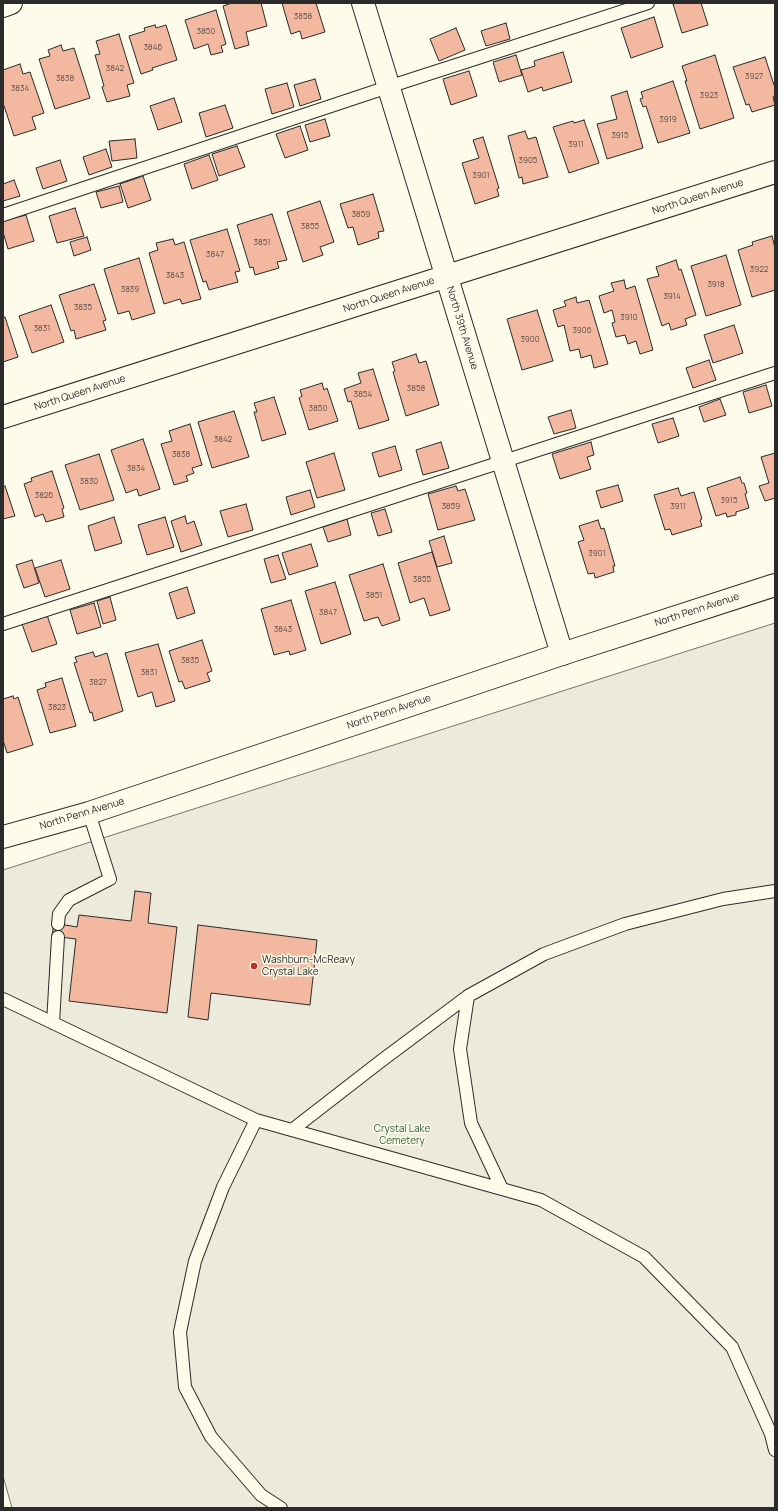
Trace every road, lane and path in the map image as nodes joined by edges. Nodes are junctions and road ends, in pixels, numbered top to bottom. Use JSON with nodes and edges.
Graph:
{"nodes":[{"id":1,"x":11,"y":3,"type":"edge"},
{"id":2,"x":363,"y":3,"type":"edge"},
{"id":3,"x":648,"y":3,"type":"edge"},
{"id":4,"x":3,"y":6,"type":"edge"},
{"id":5,"x":388,"y":87,"type":"junction"},
{"id":6,"x":775,"y":172,"type":"edge"},
{"id":7,"x":3,"y":215,"type":"edge"},
{"id":8,"x":447,"y":277,"type":"junction"},
{"id":9,"x":775,"y":373,"type":"edge"},
{"id":10,"x":3,"y":418,"type":"edge"},
{"id":11,"x":503,"y":460,"type":"junction"},
{"id":12,"x":775,"y":585,"type":"edge"},
{"id":13,"x":3,"y":624,"type":"edge"},
{"id":14,"x":562,"y":654,"type":"junction"},
{"id":15,"x":89,"y":813,"type":"junction"},
{"id":16,"x":3,"y":837,"type":"edge"},
{"id":17,"x":775,"y":891,"type":"edge"},
{"id":18,"x":58,"y":924,"type":"dead end"},
{"id":19,"x":58,"y":937,"type":"dead end"},
{"id":20,"x":468,"y":996,"type":"junction"},
{"id":21,"x":3,"y":999,"type":"edge"},
{"id":22,"x":52,"y":1023,"type":"junction"},
{"id":23,"x":256,"y":1120,"type":"junction"},
{"id":24,"x":292,"y":1130,"type":"junction"},
{"id":25,"x":502,"y":1189,"type":"junction"},
{"id":26,"x":775,"y":1450,"type":"edge"},
{"id":27,"x":281,"y":1508,"type":"edge"}],
"edges":[{"from":1,"to":4,"type":"street"},
{"from":2,"to":5,"type":"street","name":"North 39th Avenue"},
{"from":3,"to":5,"type":"lane"},
{"from":5,"to":7,"type":"lane"},
{"from":5,"to":8,"type":"street","name":"North 39th Avenue"},
{"from":6,"to":8,"type":"street","name":"North Queen Avenue"},
{"from":8,"to":10,"type":"street","name":"North Queen Avenue"},
{"from":8,"to":11,"type":"street","name":"North 39th Avenue"},
{"from":9,"to":11,"type":"lane"},
{"from":11,"to":13,"type":"lane"},
{"from":11,"to":14,"type":"street","name":"North 39th Avenue"},
{"from":12,"to":14,"type":"street","name":"North Penn Avenue"},
{"from":14,"to":15,"type":"street","name":"North Penn Avenue"},
{"from":15,"to":16,"type":"street","name":"North Penn Avenue"},
{"from":15,"to":18,"type":"lane"},
{"from":17,"to":20,"type":"lane"},
{"from":19,"to":22,"type":"lane"},
{"from":20,"to":24,"type":"lane"},
{"from":20,"to":25,"type":"lane"},
{"from":21,"to":22,"type":"lane"},
{"from":22,"to":23,"type":"lane"},
{"from":23,"to":24,"type":"lane"},
{"from":23,"to":27,"type":"lane"},
{"from":24,"to":25,"type":"lane"},
{"from":25,"to":26,"type":"lane"}]}
